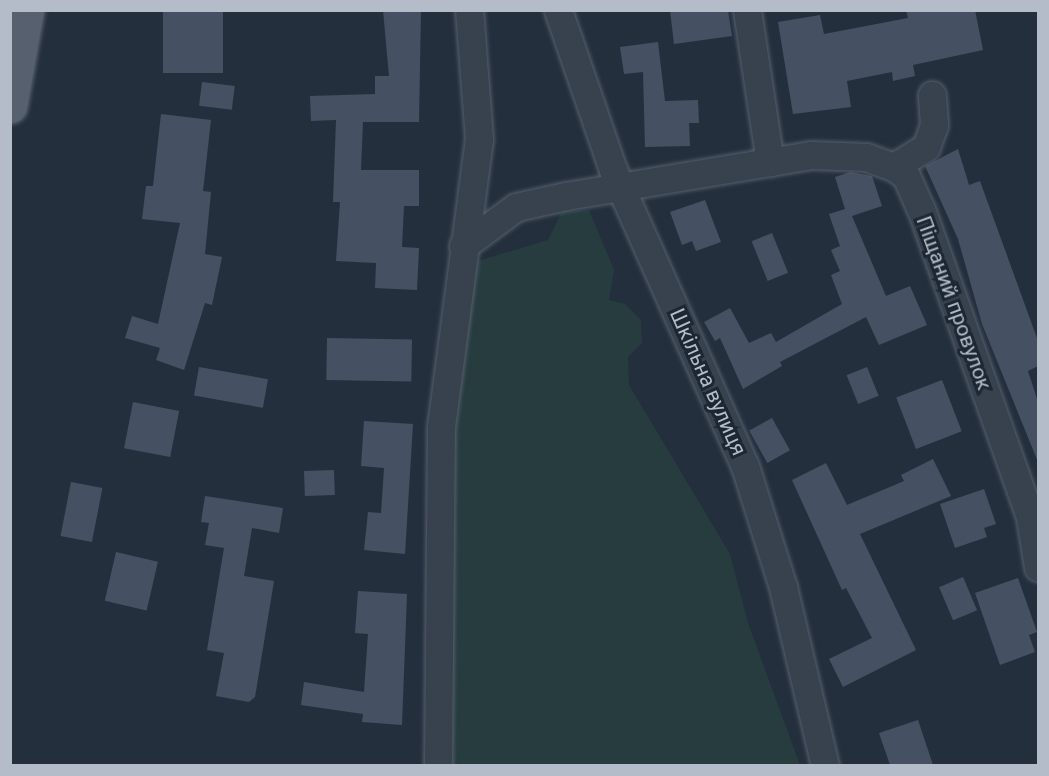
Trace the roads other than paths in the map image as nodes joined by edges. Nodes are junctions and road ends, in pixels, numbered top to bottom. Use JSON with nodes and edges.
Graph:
{"nodes":[{"id":1,"x":27,"y":10,"type":"edge"},
{"id":2,"x":469,"y":10,"type":"edge"},
{"id":3,"x":558,"y":10,"type":"edge"},
{"id":4,"x":747,"y":10,"type":"edge"},
{"id":5,"x":932,"y":95,"type":"dead end"},
{"id":6,"x":10,"y":106,"type":"edge"},
{"id":7,"x":770,"y":162,"type":"junction"},
{"id":8,"x":894,"y":166,"type":"junction"},
{"id":9,"x":622,"y":188,"type":"junction"},
{"id":10,"x":463,"y":246,"type":"junction"},
{"id":11,"x":1038,"y":567,"type":"edge"},
{"id":12,"x":438,"y":765,"type":"edge"},
{"id":13,"x":825,"y":765,"type":"edge"}],
"edges":[{"from":1,"to":6,"type":"main road"},
{"from":2,"to":10,"type":"street"},
{"from":3,"to":9,"type":"street","name":"Шкільна вулиця"},
{"from":4,"to":7,"type":"street"},
{"from":5,"to":8,"type":"street"},
{"from":7,"to":8,"type":"street"},
{"from":7,"to":9,"type":"street"},
{"from":8,"to":11,"type":"street","name":"Піщаний провулок"},
{"from":9,"to":10,"type":"street"},
{"from":9,"to":13,"type":"street","name":"Шкільна вулиця"},
{"from":10,"to":12,"type":"street"}]}
